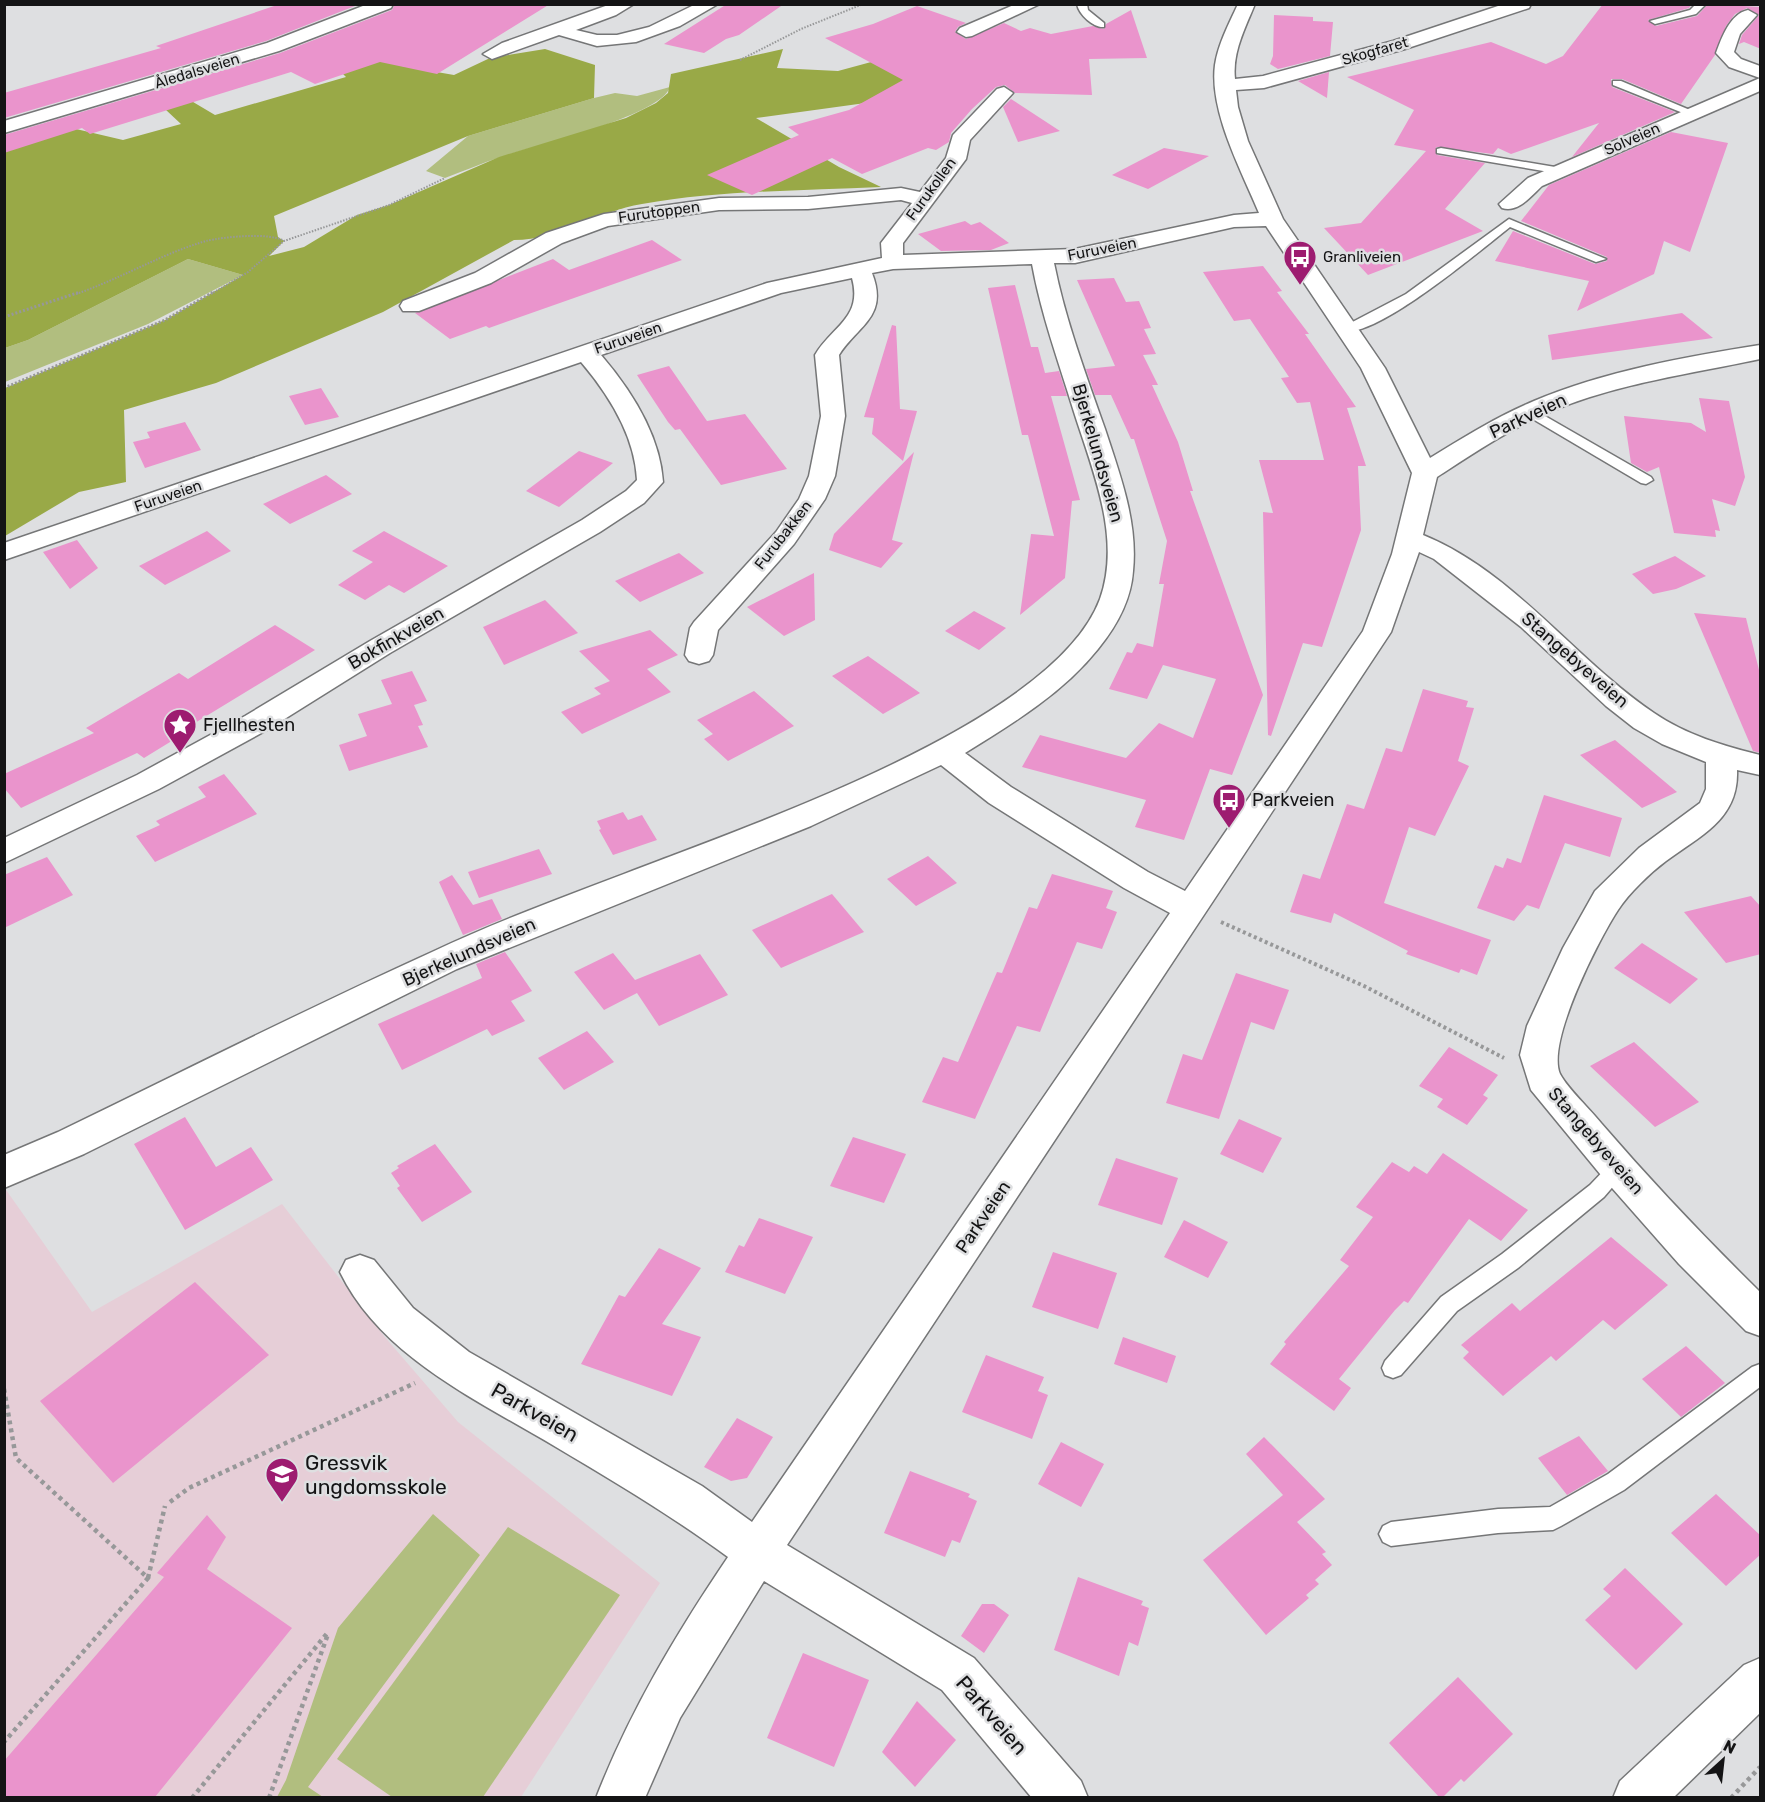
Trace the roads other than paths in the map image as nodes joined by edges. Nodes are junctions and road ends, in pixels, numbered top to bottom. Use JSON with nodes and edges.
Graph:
{"nodes":[{"id":1,"x":385,"y":4,"type":"edge"},
{"id":2,"x":626,"y":4,"type":"edge"},
{"id":3,"x":710,"y":4,"type":"edge"},
{"id":4,"x":1032,"y":4,"type":"edge"},
{"id":5,"x":1082,"y":4,"type":"edge"},
{"id":6,"x":1247,"y":4,"type":"edge"},
{"id":7,"x":1523,"y":4,"type":"edge"},
{"id":8,"x":1702,"y":4,"type":"edge"},
{"id":9,"x":1748,"y":15,"type":"dead end"},
{"id":10,"x":1655,"y":21,"type":"dead end"},
{"id":11,"x":1101,"y":25,"type":"dead end"},
{"id":12,"x":559,"y":29,"type":"junction"},
{"id":13,"x":966,"y":32,"type":"dead end"},
{"id":14,"x":492,"y":54,"type":"dead end"},
{"id":15,"x":1761,"y":72,"type":"edge"},
{"id":16,"x":1617,"y":83,"type":"dead end"},
{"id":17,"x":1761,"y":84,"type":"edge"},
{"id":18,"x":1224,"y":86,"type":"junction"},
{"id":19,"x":1004,"y":93,"type":"dead end"},
{"id":20,"x":1692,"y":112,"type":"junction"},
{"id":21,"x":4,"y":127,"type":"edge"},
{"id":22,"x":1441,"y":151,"type":"dead end"},
{"id":23,"x":1560,"y":171,"type":"junction"},
{"id":24,"x":925,"y":199,"type":"junction"},
{"id":25,"x":1509,"y":213,"type":"junction"},
{"id":26,"x":1272,"y":219,"type":"junction"},
{"id":27,"x":1042,"y":258,"type":"junction"},
{"id":28,"x":1600,"y":259,"type":"dead end"},
{"id":29,"x":893,"y":262,"type":"junction"},
{"id":30,"x":859,"y":269,"type":"junction"},
{"id":31,"x":411,"y":306,"type":"dead end"},
{"id":32,"x":1347,"y":328,"type":"junction"},
{"id":33,"x":1761,"y":352,"type":"edge"},
{"id":34,"x":586,"y":353,"type":"junction"},
{"id":35,"x":1531,"y":412,"type":"junction"},
{"id":36,"x":1425,"y":473,"type":"junction"},
{"id":37,"x":1646,"y":480,"type":"dead end"},
{"id":38,"x":1410,"y":539,"type":"junction"},
{"id":39,"x":4,"y":552,"type":"edge"},
{"id":40,"x":699,"y":656,"type":"dead end"},
{"id":41,"x":944,"y":752,"type":"junction"},
{"id":42,"x":1721,"y":756,"type":"junction"},
{"id":43,"x":1761,"y":765,"type":"edge"},
{"id":44,"x":4,"y":852,"type":"edge"},
{"id":45,"x":1189,"y":908,"type":"junction"},
{"id":46,"x":1618,"y":1169,"type":"junction"},
{"id":47,"x":4,"y":1172,"type":"edge"},
{"id":48,"x":360,"y":1272,"type":"dead end"},
{"id":49,"x":1761,"y":1318,"type":"edge"},
{"id":50,"x":1393,"y":1368,"type":"dead end"},
{"id":51,"x":1761,"y":1374,"type":"edge"},
{"id":52,"x":1391,"y":1534,"type":"dead end"},
{"id":53,"x":757,"y":1552,"type":"junction"},
{"id":54,"x":1761,"y":1681,"type":"edge"},
{"id":55,"x":620,"y":1797,"type":"edge"},
{"id":56,"x":1064,"y":1797,"type":"edge"},
{"id":57,"x":1637,"y":1797,"type":"edge"}],
"edges":[{"from":1,"to":21,"type":"street","name":"Åledalsveien"},
{"from":2,"to":12,"type":"street"},
{"from":3,"to":12,"type":"street"},
{"from":4,"to":13,"type":"street"},
{"from":5,"to":11,"type":"lane"},
{"from":6,"to":18,"type":"street"},
{"from":7,"to":18,"type":"street","name":"Skogfaret"},
{"from":8,"to":10,"type":"lane"},
{"from":9,"to":15,"type":"street"},
{"from":12,"to":14,"type":"street"},
{"from":16,"to":20,"type":"lane"},
{"from":17,"to":20,"type":"street","name":"Solveien"},
{"from":18,"to":26,"type":"street"},
{"from":19,"to":24,"type":"street","name":"Furukollen"},
{"from":20,"to":23,"type":"street","name":"Solveien"},
{"from":22,"to":23,"type":"lane"},
{"from":23,"to":25,"type":"street","name":"Solveien"},
{"from":24,"to":29,"type":"street","name":"Furukollen"},
{"from":24,"to":31,"type":"street","name":"Furutoppen"},
{"from":25,"to":28,"type":"lane"},
{"from":25,"to":32,"type":"lane"},
{"from":26,"to":27,"type":"street","name":"Furuveien"},
{"from":26,"to":32,"type":"street"},
{"from":27,"to":29,"type":"street","name":"Furuveien"},
{"from":27,"to":41,"type":"street","name":"Bjerkelundsveien"},
{"from":29,"to":30,"type":"street","name":"Furuveien"},
{"from":30,"to":34,"type":"street","name":"Furuveien"},
{"from":30,"to":40,"type":"street","name":"Furubakken"},
{"from":32,"to":36,"type":"street"},
{"from":33,"to":35,"type":"street","name":"Parkveien"},
{"from":34,"to":39,"type":"street","name":"Furuveien"},
{"from":34,"to":44,"type":"street","name":"Bokfinkveien"},
{"from":35,"to":36,"type":"street","name":"Parkveien"},
{"from":35,"to":37,"type":"lane"},
{"from":36,"to":38,"type":"street","name":"Parkveien"},
{"from":38,"to":42,"type":"street","name":"Stangebyeveien"},
{"from":38,"to":45,"type":"street","name":"Parkveien"},
{"from":41,"to":45,"type":"street"},
{"from":41,"to":47,"type":"street","name":"Bjerkelundsveien"},
{"from":42,"to":43,"type":"street"},
{"from":42,"to":46,"type":"street","name":"Stangebyeveien"},
{"from":45,"to":53,"type":"street","name":"Parkveien"},
{"from":46,"to":49,"type":"street","name":"Stangebyeveien"},
{"from":46,"to":50,"type":"lane"},
{"from":48,"to":53,"type":"street","name":"Parkveien"},
{"from":51,"to":52,"type":"lane"},
{"from":53,"to":55,"type":"street","name":"Parkveien"},
{"from":53,"to":56,"type":"street","name":"Parkveien"},
{"from":54,"to":57,"type":"street"}]}
